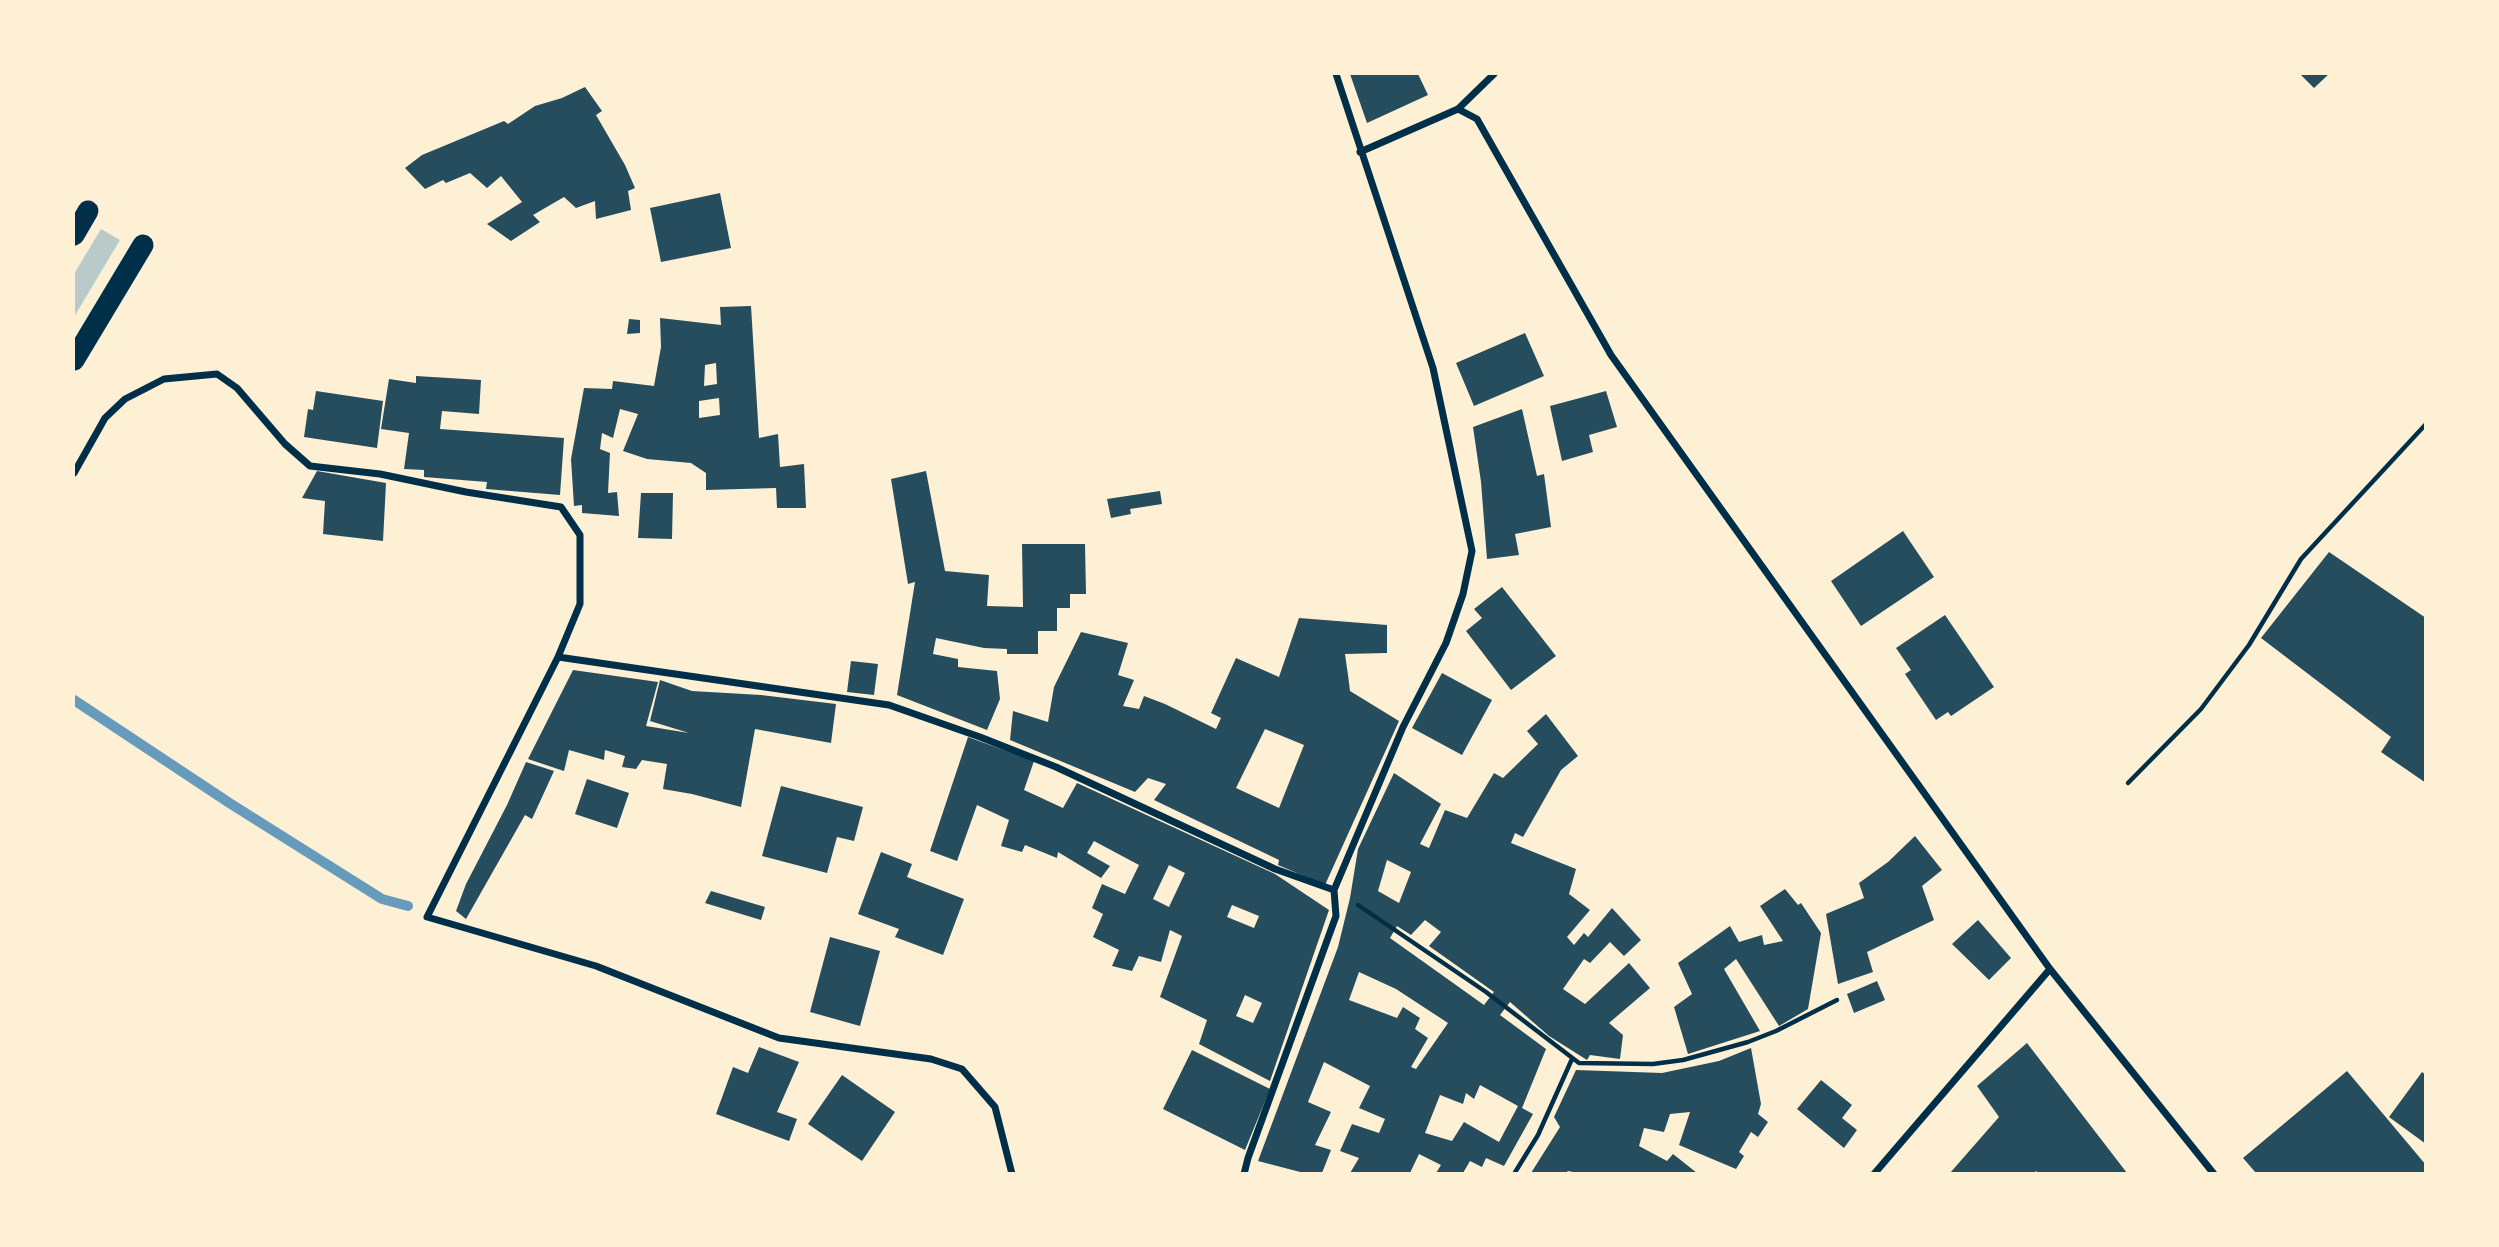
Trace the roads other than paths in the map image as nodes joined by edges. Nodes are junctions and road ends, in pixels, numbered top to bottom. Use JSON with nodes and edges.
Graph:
{"nodes":[{"id":1,"x":1336,"y":74,"type":"edge"},
{"id":2,"x":1494,"y":74,"type":"edge"},
{"id":3,"x":1458,"y":109,"type":"junction"},
{"id":4,"x":1360,"y":152,"type":"junction"},
{"id":5,"x":88,"y":211,"type":"dead end"},
{"id":6,"x":74,"y":235,"type":"edge"},
{"id":7,"x":143,"y":245,"type":"dead end"},
{"id":8,"x":74,"y":360,"type":"edge"},
{"id":9,"x":74,"y":473,"type":"edge"},
{"id":10,"x":558,"y":657,"type":"junction"},
{"id":11,"x":1334,"y":890,"type":"junction"},
{"id":12,"x":2050,"y":969,"type":"junction"},
{"id":13,"x":1012,"y":1174,"type":"edge"},
{"id":14,"x":1244,"y":1174,"type":"edge"},
{"id":15,"x":1874,"y":1174,"type":"edge"},
{"id":16,"x":2214,"y":1174,"type":"edge"}],
"edges":[{"from":1,"to":4,"type":"street"},
{"from":2,"to":3,"type":"street"},
{"from":3,"to":4,"type":"street"},
{"from":3,"to":12,"type":"street"},
{"from":4,"to":11,"type":"street"},
{"from":5,"to":6,"type":"highway"},
{"from":7,"to":8,"type":"highway"},
{"from":9,"to":10,"type":"street"},
{"from":10,"to":11,"type":"street"},
{"from":10,"to":13,"type":"street"},
{"from":11,"to":14,"type":"street"},
{"from":12,"to":15,"type":"street"},
{"from":12,"to":16,"type":"street"}]}
